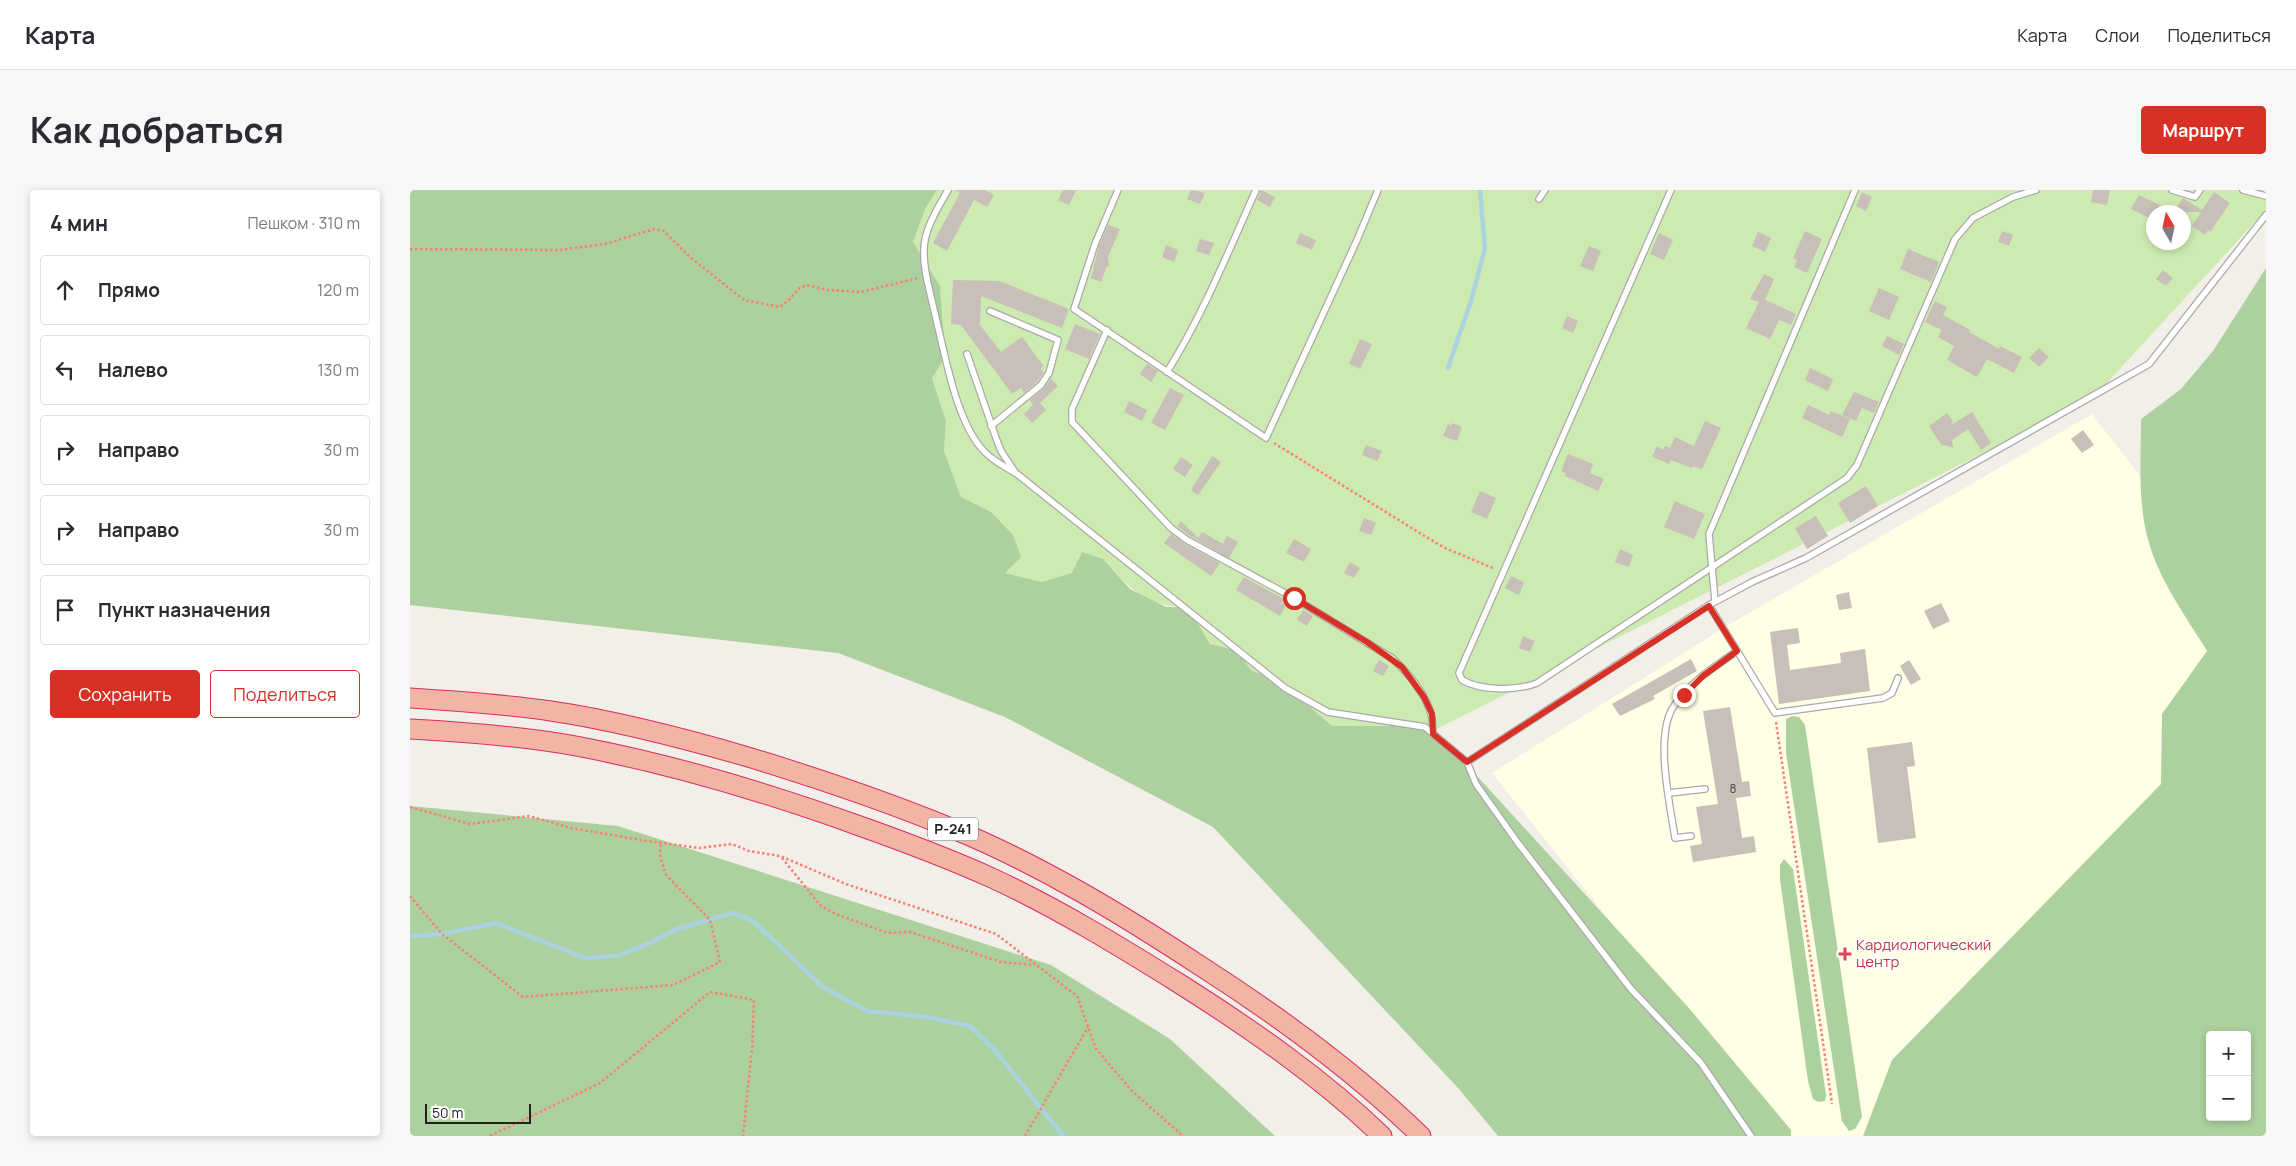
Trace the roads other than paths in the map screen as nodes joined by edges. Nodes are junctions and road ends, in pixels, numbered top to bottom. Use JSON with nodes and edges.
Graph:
{"nodes":[{"id":1,"x":948,"y":190,"type":"edge"},
{"id":2,"x":1118,"y":190,"type":"edge"},
{"id":3,"x":1256,"y":190,"type":"edge"},
{"id":4,"x":1378,"y":190,"type":"edge"},
{"id":5,"x":1545,"y":190,"type":"edge"},
{"id":6,"x":1671,"y":190,"type":"edge"},
{"id":7,"x":1855,"y":190,"type":"edge"},
{"id":8,"x":2036,"y":190,"type":"edge"},
{"id":9,"x":2172,"y":190,"type":"edge"},
{"id":10,"x":2200,"y":190,"type":"edge"},
{"id":11,"x":2243,"y":190,"type":"edge"},
{"id":12,"x":2266,"y":196,"type":"edge"},
{"id":13,"x":1539,"y":199,"type":"dead end"},
{"id":14,"x":2266,"y":215,"type":"edge"},
{"id":15,"x":990,"y":310,"type":"dead end"},
{"id":16,"x":1107,"y":330,"type":"junction"},
{"id":17,"x":967,"y":354,"type":"dead end"},
{"id":18,"x":1167,"y":372,"type":"junction"},
{"id":19,"x":991,"y":426,"type":"junction"},
{"id":20,"x":1016,"y":474,"type":"junction"},
{"id":21,"x":1711,"y":570,"type":"junction"},
{"id":22,"x":1715,"y":601,"type":"junction"},
{"id":23,"x":1709,"y":606,"type":"junction"},
{"id":24,"x":1737,"y":651,"type":"junction"},
{"id":25,"x":1898,"y":678,"type":"dead end"},
{"id":26,"x":410,"y":698,"type":"edge"},
{"id":27,"x":410,"y":729,"type":"edge"},
{"id":28,"x":1433,"y":734,"type":"junction"},
{"id":29,"x":1467,"y":762,"type":"junction"},
{"id":30,"x":1704,"y":789,"type":"dead end"},
{"id":31,"x":1669,"y":793,"type":"junction"},
{"id":32,"x":1691,"y":836,"type":"dead end"},
{"id":33,"x":1382,"y":1136,"type":"edge"},
{"id":34,"x":1420,"y":1136,"type":"edge"},
{"id":35,"x":1751,"y":1136,"type":"edge"}],
"edges":[{"from":1,"to":20,"type":"lane"},
{"from":2,"to":16,"type":"lane"},
{"from":3,"to":18,"type":"lane"},
{"from":4,"to":18,"type":"lane"},
{"from":5,"to":13,"type":"lane"},
{"from":6,"to":21,"type":"lane"},
{"from":7,"to":21,"type":"lane"},
{"from":8,"to":21,"type":"lane"},
{"from":9,"to":10,"type":"lane"},
{"from":11,"to":12,"type":"lane"},
{"from":14,"to":22,"type":"lane"},
{"from":15,"to":19,"type":"lane"},
{"from":16,"to":18,"type":"lane"},
{"from":16,"to":28,"type":"lane"},
{"from":17,"to":19,"type":"lane"},
{"from":19,"to":20,"type":"lane"},
{"from":20,"to":28,"type":"lane"},
{"from":21,"to":22,"type":"lane"},
{"from":22,"to":23,"type":"lane"},
{"from":23,"to":24,"type":"lane"},
{"from":23,"to":29,"type":"lane"},
{"from":24,"to":25,"type":"lane"},
{"from":24,"to":31,"type":"lane"},
{"from":26,"to":34,"type":"highway","number":"Р-241"},
{"from":27,"to":33,"type":"highway","number":"Р-241"},
{"from":28,"to":29,"type":"lane"},
{"from":29,"to":35,"type":"lane"},
{"from":30,"to":31,"type":"lane"},
{"from":31,"to":32,"type":"lane"}]}
